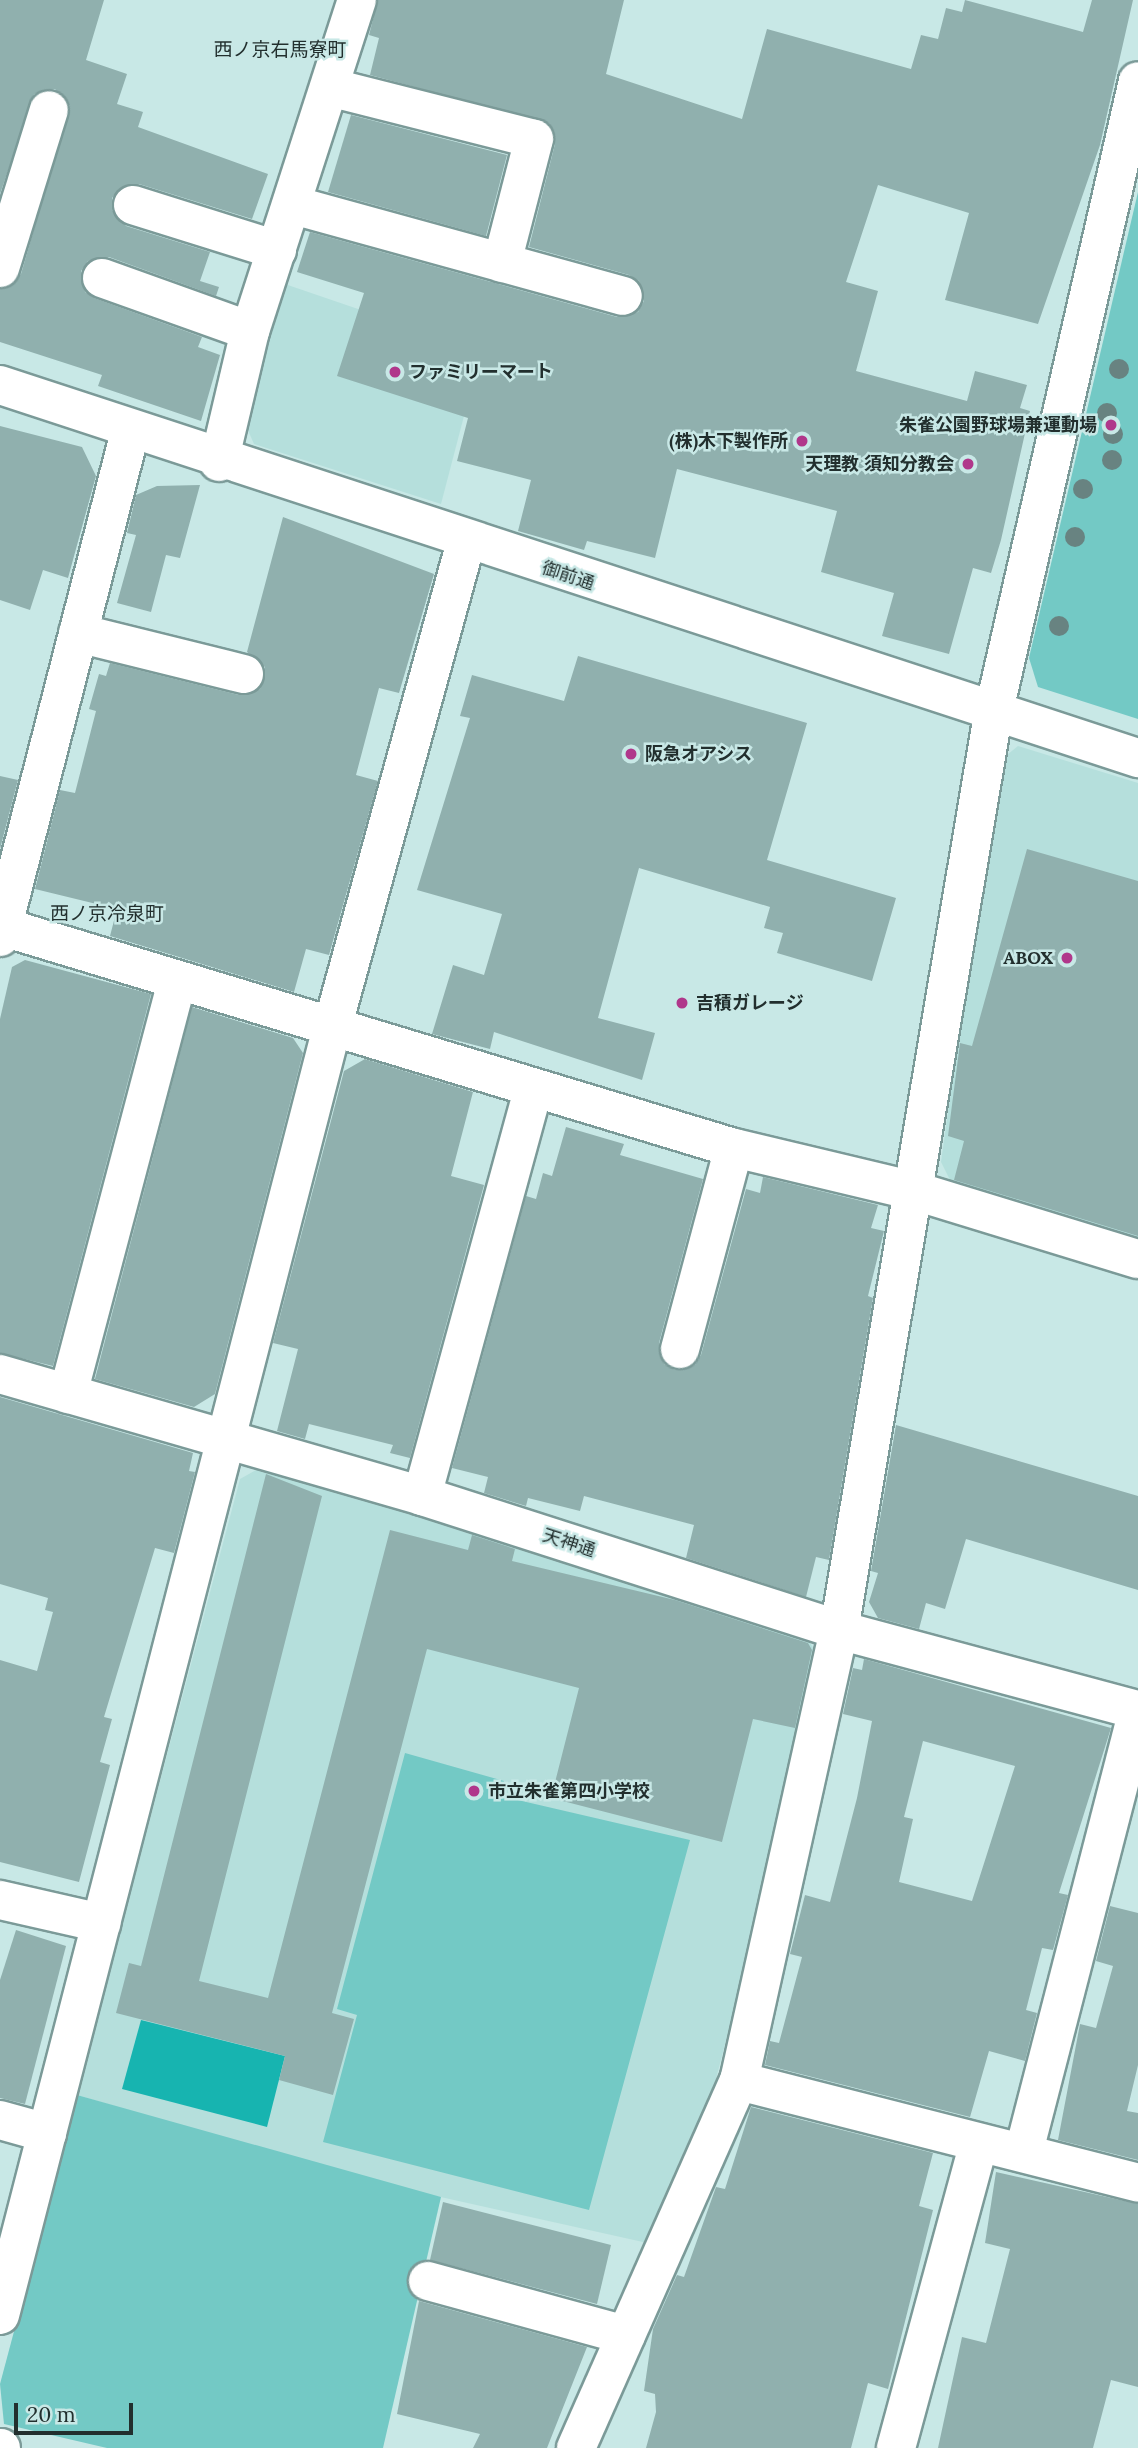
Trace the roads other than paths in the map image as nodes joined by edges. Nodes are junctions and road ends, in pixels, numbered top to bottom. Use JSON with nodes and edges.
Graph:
{"nodes":[{"id":1,"x":357,"y":0,"type":"edge"},
{"id":2,"x":1138,"y":81,"type":"edge"},
{"id":3,"x":332,"y":88,"type":"junction"},
{"id":4,"x":49,"y":110,"type":"dead end"},
{"id":5,"x":133,"y":205,"type":"dead end"},
{"id":6,"x":293,"y":205,"type":"junction"},
{"id":7,"x":278,"y":250,"type":"junction"},
{"id":8,"x":502,"y":263,"type":"junction"},
{"id":9,"x":0,"y":268,"type":"edge"},
{"id":10,"x":102,"y":278,"type":"dead end"},
{"id":11,"x":622,"y":296,"type":"dead end"},
{"id":12,"x":250,"y":331,"type":"junction"},
{"id":13,"x":0,"y":385,"type":"edge"},
{"id":14,"x":130,"y":432,"type":"junction"},
{"id":15,"x":219,"y":462,"type":"junction"},
{"id":16,"x":466,"y":542,"type":"junction"},
{"id":17,"x":78,"y":633,"type":"junction"},
{"id":18,"x":244,"y":674,"type":"dead end"},
{"id":19,"x":993,"y":715,"type":"junction"},
{"id":20,"x":1138,"y":758,"type":"edge"},
{"id":21,"x":1,"y":930,"type":"edge"},
{"id":22,"x":177,"y":980,"type":"junction"},
{"id":23,"x":332,"y":1028,"type":"junction"},
{"id":24,"x":533,"y":1089,"type":"junction"},
{"id":25,"x":734,"y":1148,"type":"junction"},
{"id":26,"x":915,"y":1191,"type":"junction"},
{"id":27,"x":1138,"y":1259,"type":"edge"},
{"id":28,"x":680,"y":1349,"type":"dead end"},
{"id":29,"x":0,"y":1374,"type":"edge"},
{"id":30,"x":68,"y":1394,"type":"junction"},
{"id":31,"x":227,"y":1441,"type":"junction"},
{"id":32,"x":422,"y":1496,"type":"junction"},
{"id":33,"x":839,"y":1630,"type":"junction"},
{"id":34,"x":1138,"y":1711,"type":"edge"},
{"id":35,"x":0,"y":1900,"type":"edge"},
{"id":36,"x":101,"y":1923,"type":"junction"},
{"id":37,"x":739,"y":2081,"type":"junction"},
{"id":38,"x":0,"y":2120,"type":"edge"},
{"id":39,"x":47,"y":2133,"type":"junction"},
{"id":40,"x":978,"y":2147,"type":"junction"},
{"id":41,"x":1024,"y":2151,"type":"junction"},
{"id":42,"x":1138,"y":2183,"type":"edge"},
{"id":43,"x":428,"y":2281,"type":"dead end"},
{"id":44,"x":0,"y":2315,"type":"edge"},
{"id":45,"x":626,"y":2335,"type":"junction"},
{"id":46,"x":576,"y":2448,"type":"edge"},
{"id":47,"x":897,"y":2448,"type":"edge"}],
"edges":[{"from":1,"to":3,"type":"street"},
{"from":2,"to":19,"type":"street"},
{"from":3,"to":6,"type":"street"},
{"from":3,"to":8,"type":"street"},
{"from":4,"to":9,"type":"street"},
{"from":5,"to":7,"type":"street"},
{"from":6,"to":7,"type":"street"},
{"from":6,"to":8,"type":"street"},
{"from":7,"to":12,"type":"street"},
{"from":8,"to":11,"type":"street"},
{"from":10,"to":12,"type":"street"},
{"from":12,"to":15,"type":"street"},
{"from":13,"to":14,"type":"street","name":"御前通"},
{"from":14,"to":15,"type":"street","name":"御前通"},
{"from":14,"to":17,"type":"street"},
{"from":15,"to":16,"type":"street","name":"御前通"},
{"from":16,"to":19,"type":"street","name":"御前通"},
{"from":16,"to":23,"type":"street"},
{"from":17,"to":18,"type":"street"},
{"from":17,"to":21,"type":"street"},
{"from":19,"to":20,"type":"street","name":"御前通"},
{"from":19,"to":26,"type":"street"},
{"from":21,"to":22,"type":"street"},
{"from":22,"to":23,"type":"street"},
{"from":22,"to":30,"type":"street"},
{"from":23,"to":24,"type":"street"},
{"from":23,"to":31,"type":"street"},
{"from":24,"to":25,"type":"street"},
{"from":24,"to":32,"type":"street"},
{"from":25,"to":26,"type":"street"},
{"from":25,"to":28,"type":"street"},
{"from":26,"to":27,"type":"street"},
{"from":26,"to":33,"type":"street"},
{"from":29,"to":30,"type":"street","name":"天神通"},
{"from":30,"to":31,"type":"street","name":"天神通"},
{"from":31,"to":32,"type":"street","name":"天神通"},
{"from":31,"to":36,"type":"street"},
{"from":32,"to":33,"type":"street","name":"天神通"},
{"from":33,"to":34,"type":"street","name":"天神通"},
{"from":33,"to":37,"type":"street"},
{"from":34,"to":41,"type":"street"},
{"from":35,"to":36,"type":"street"},
{"from":36,"to":39,"type":"street"},
{"from":37,"to":40,"type":"street"},
{"from":37,"to":45,"type":"street"},
{"from":38,"to":39,"type":"street"},
{"from":39,"to":44,"type":"street"},
{"from":40,"to":41,"type":"street"},
{"from":40,"to":47,"type":"street"},
{"from":41,"to":42,"type":"street"},
{"from":43,"to":45,"type":"street"},
{"from":45,"to":46,"type":"street"}]}
